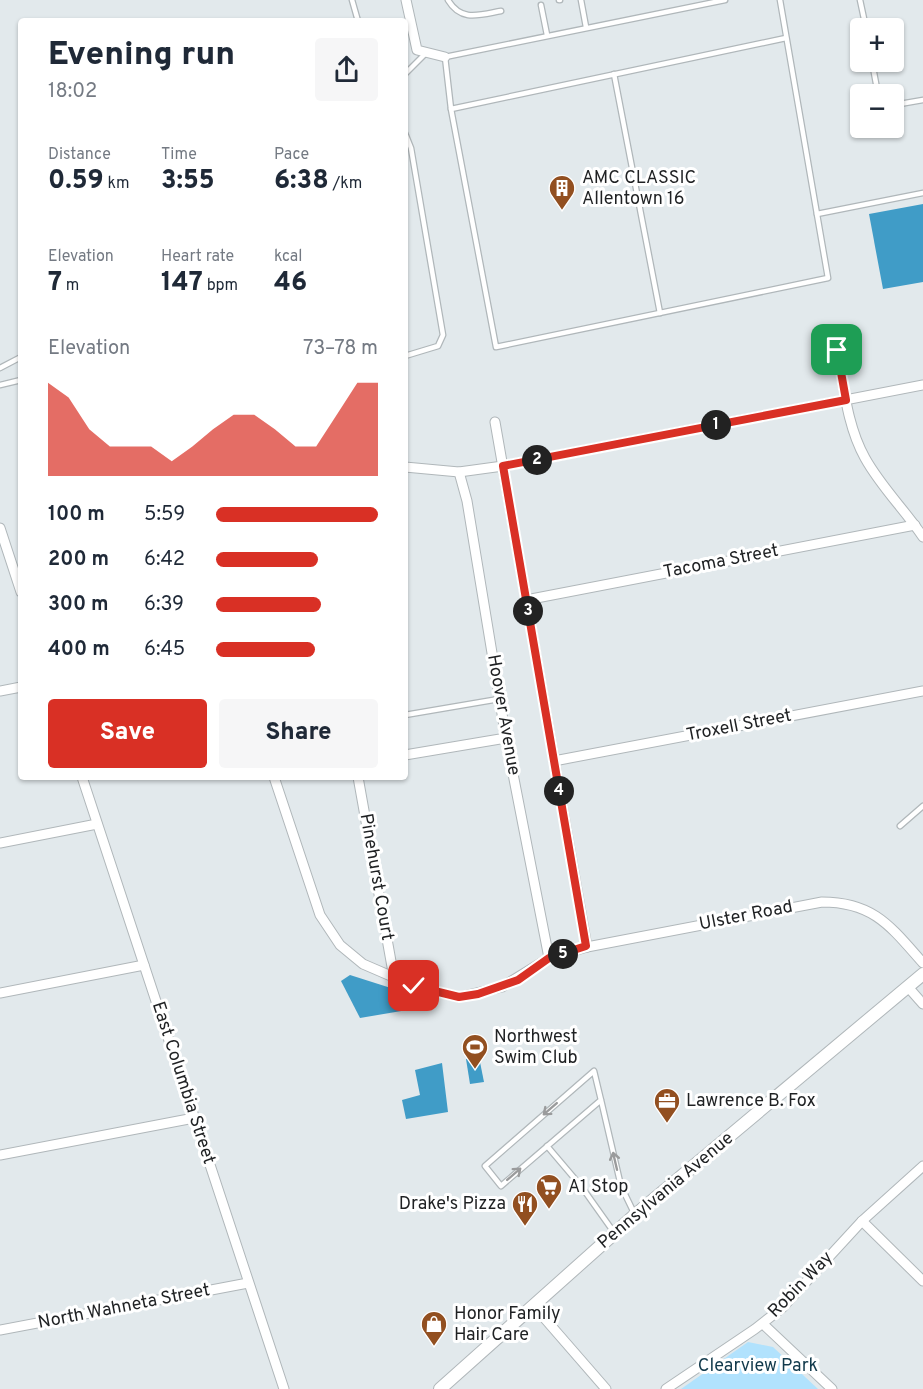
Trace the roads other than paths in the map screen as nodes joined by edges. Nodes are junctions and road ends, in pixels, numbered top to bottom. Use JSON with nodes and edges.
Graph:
{"nodes":[{"id":1,"x":352,"y":0,"type":"edge"},
{"id":2,"x":406,"y":0,"type":"edge"},
{"id":3,"x":448,"y":0,"type":"edge"},
{"id":4,"x":580,"y":0,"type":"edge"},
{"id":5,"x":680,"y":0,"type":"edge"},
{"id":6,"x":725,"y":0,"type":"edge"},
{"id":7,"x":780,"y":0,"type":"edge"},
{"id":8,"x":860,"y":0,"type":"edge"},
{"id":9,"x":541,"y":5,"type":"dead end"},
{"id":10,"x":682,"y":8,"type":"junction"},
{"id":11,"x":501,"y":11,"type":"dead end"},
{"id":12,"x":357,"y":18,"type":"edge"},
{"id":13,"x":864,"y":18,"type":"edge"},
{"id":14,"x":586,"y":27,"type":"junction"},
{"id":15,"x":547,"y":35,"type":"junction"},
{"id":16,"x":786,"y":38,"type":"junction"},
{"id":17,"x":426,"y":53,"type":"junction"},
{"id":18,"x":445,"y":57,"type":"junction"},
{"id":19,"x":408,"y":71,"type":"edge"},
{"id":20,"x":614,"y":74,"type":"junction"},
{"id":21,"x":923,"y":100,"type":"edge"},
{"id":22,"x":904,"y":103,"type":"edge"},
{"id":23,"x":452,"y":109,"type":"junction"},
{"id":24,"x":408,"y":140,"type":"edge"},
{"id":25,"x":923,"y":193,"type":"edge"},
{"id":26,"x":817,"y":214,"type":"junction"},
{"id":27,"x":660,"y":313,"type":"junction"},
{"id":28,"x":837,"y":350,"type":"dead end"},
{"id":29,"x":408,"y":355,"type":"edge"},
{"id":30,"x":18,"y":359,"type":"edge"},
{"id":31,"x":0,"y":368,"type":"edge"},
{"id":32,"x":18,"y":381,"type":"edge"},
{"id":33,"x":0,"y":385,"type":"edge"},
{"id":34,"x":923,"y":385,"type":"edge"},
{"id":35,"x":846,"y":400,"type":"junction"},
{"id":36,"x":495,"y":422,"type":"dead end"},
{"id":37,"x":408,"y":466,"type":"edge"},
{"id":38,"x":503,"y":466,"type":"junction"},
{"id":39,"x":459,"y":472,"type":"junction"},
{"id":40,"x":915,"y":525,"type":"junction"},
{"id":41,"x":0,"y":528,"type":"edge"},
{"id":42,"x":923,"y":537,"type":"edge"},
{"id":43,"x":18,"y":583,"type":"edge"},
{"id":44,"x":526,"y":600,"type":"junction"},
{"id":45,"x":18,"y":688,"type":"edge"},
{"id":46,"x":923,"y":691,"type":"edge"},
{"id":47,"x":0,"y":692,"type":"edge"},
{"id":48,"x":499,"y":699,"type":"junction"},
{"id":49,"x":408,"y":714,"type":"edge"},
{"id":50,"x":506,"y":738,"type":"junction"},
{"id":51,"x":408,"y":754,"type":"edge"},
{"id":52,"x":554,"y":761,"type":"junction"},
{"id":53,"x":83,"y":780,"type":"edge"},
{"id":54,"x":275,"y":780,"type":"edge"},
{"id":55,"x":359,"y":780,"type":"edge"},
{"id":56,"x":923,"y":806,"type":"edge"},
{"id":57,"x":98,"y":824,"type":"junction"},
{"id":58,"x":900,"y":826,"type":"dead end"},
{"id":59,"x":0,"y":843,"type":"edge"},
{"id":60,"x":586,"y":946,"type":"junction"},
{"id":61,"x":549,"y":958,"type":"junction"},
{"id":62,"x":923,"y":963,"type":"edge"},
{"id":63,"x":144,"y":965,"type":"junction"},
{"id":64,"x":923,"y":974,"type":"edge"},
{"id":65,"x":394,"y":978,"type":"junction"},
{"id":66,"x":908,"y":987,"type":"junction"},
{"id":67,"x":0,"y":993,"type":"edge"},
{"id":68,"x":923,"y":1004,"type":"edge"},
{"id":69,"x":601,"y":1100,"type":"junction"},
{"id":70,"x":194,"y":1118,"type":"junction"},
{"id":71,"x":548,"y":1146,"type":"junction"},
{"id":72,"x":0,"y":1155,"type":"edge"},
{"id":73,"x":923,"y":1166,"type":"edge"},
{"id":74,"x":635,"y":1215,"type":"junction"},
{"id":75,"x":862,"y":1221,"type":"junction"},
{"id":76,"x":615,"y":1233,"type":"junction"},
{"id":77,"x":923,"y":1281,"type":"edge"},
{"id":78,"x":248,"y":1283,"type":"junction"},
{"id":79,"x":533,"y":1305,"type":"junction"},
{"id":80,"x":763,"y":1324,"type":"junction"},
{"id":81,"x":0,"y":1330,"type":"edge"},
{"id":82,"x":285,"y":1389,"type":"edge"},
{"id":83,"x":440,"y":1389,"type":"edge"},
{"id":84,"x":606,"y":1389,"type":"edge"},
{"id":85,"x":666,"y":1389,"type":"edge"},
{"id":86,"x":832,"y":1389,"type":"edge"}],
"edges":[{"from":1,"to":12,"type":"lane"},
{"from":2,"to":17,"type":"street"},
{"from":3,"to":11,"type":"lane"},
{"from":4,"to":14,"type":"lane"},
{"from":5,"to":10,"type":"lane"},
{"from":6,"to":10,"type":"lane"},
{"from":7,"to":16,"type":"lane"},
{"from":8,"to":13,"type":"lane"},
{"from":9,"to":15,"type":"lane"},
{"from":10,"to":14,"type":"lane"},
{"from":14,"to":15,"type":"lane"},
{"from":15,"to":18,"type":"lane"},
{"from":16,"to":20,"type":"lane"},
{"from":16,"to":26,"type":"lane"},
{"from":17,"to":18,"type":"street"},
{"from":17,"to":19,"type":"lane"},
{"from":18,"to":23,"type":"lane"},
{"from":20,"to":23,"type":"lane"},
{"from":20,"to":27,"type":"lane"},
{"from":21,"to":22,"type":"lane"},
{"from":23,"to":27,"type":"lane"},
{"from":24,"to":29,"type":"lane"},
{"from":25,"to":26,"type":"lane"},
{"from":26,"to":27,"type":"lane"},
{"from":28,"to":35,"type":"street"},
{"from":30,"to":31,"type":"lane"},
{"from":32,"to":33,"type":"lane"},
{"from":34,"to":35,"type":"street"},
{"from":35,"to":38,"type":"street"},
{"from":35,"to":40,"type":"street"},
{"from":36,"to":38,"type":"street"},
{"from":37,"to":39,"type":"street"},
{"from":38,"to":39,"type":"street"},
{"from":38,"to":44,"type":"street"},
{"from":39,"to":48,"type":"street","name":"Hoover Avenue"},
{"from":40,"to":42,"type":"street"},
{"from":40,"to":44,"type":"street","name":"Tacoma Street"},
{"from":41,"to":43,"type":"street"},
{"from":44,"to":52,"type":"street"},
{"from":45,"to":47,"type":"street"},
{"from":46,"to":52,"type":"street","name":"Troxell Street"},
{"from":48,"to":49,"type":"lane"},
{"from":48,"to":50,"type":"street","name":"Hoover Avenue"},
{"from":50,"to":51,"type":"street"},
{"from":50,"to":61,"type":"street","name":"Hoover Avenue"},
{"from":52,"to":60,"type":"street"},
{"from":53,"to":57,"type":"street","name":"East Columbia Street"},
{"from":54,"to":65,"type":"street","name":"Ulster Road"},
{"from":55,"to":65,"type":"street","name":"Pinehurst Court"},
{"from":56,"to":58,"type":"lane"},
{"from":57,"to":59,"type":"street"},
{"from":57,"to":63,"type":"street","name":"East Columbia Street"},
{"from":60,"to":61,"type":"street","name":"Ulster Road"},
{"from":60,"to":62,"type":"street","name":"Ulster Road"},
{"from":61,"to":65,"type":"street","name":"Ulster Road"},
{"from":63,"to":67,"type":"street"},
{"from":63,"to":70,"type":"street","name":"East Columbia Street"},
{"from":64,"to":66,"type":"street","name":"Pennsylvania Avenue"},
{"from":66,"to":68,"type":"street"},
{"from":66,"to":74,"type":"street","name":"Pennsylvania Avenue"},
{"from":69,"to":71,"type":"lane"},
{"from":69,"to":71,"type":"lane","one_way":true},
{"from":74,"to":69,"type":"lane","one_way":true},
{"from":70,"to":72,"type":"street"},
{"from":70,"to":78,"type":"street","name":"East Columbia Street"},
{"from":71,"to":76,"type":"lane"},
{"from":73,"to":75,"type":"street","name":"Robin Way"},
{"from":74,"to":76,"type":"street","name":"Pennsylvania Avenue"},
{"from":75,"to":77,"type":"street"},
{"from":75,"to":80,"type":"street","name":"Robin Way"},
{"from":76,"to":79,"type":"street","name":"Pennsylvania Avenue"},
{"from":78,"to":81,"type":"street","name":"North Wahneta Street"},
{"from":78,"to":82,"type":"street","name":"East Columbia Street"},
{"from":79,"to":83,"type":"street","name":"Pennsylvania Avenue"},
{"from":79,"to":84,"type":"street"},
{"from":80,"to":85,"type":"street","name":"Robin Way"},
{"from":80,"to":86,"type":"street"}]}
